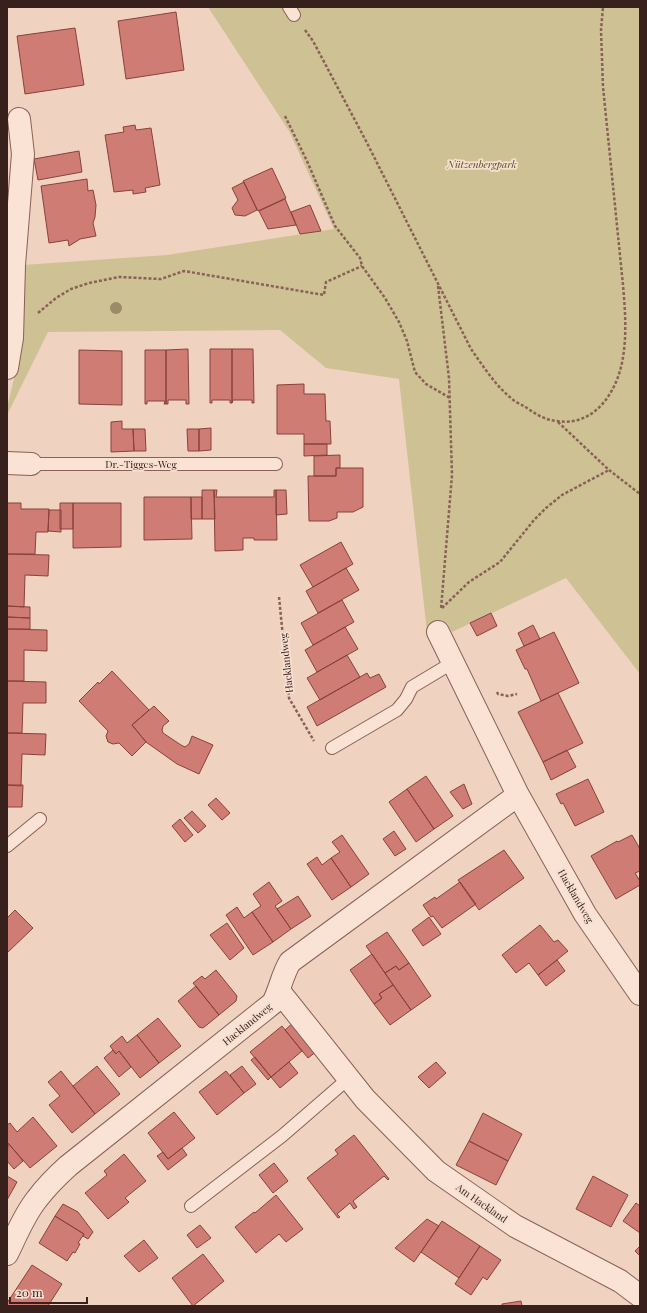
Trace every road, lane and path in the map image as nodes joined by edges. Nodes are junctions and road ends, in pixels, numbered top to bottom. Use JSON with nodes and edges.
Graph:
{"nodes":[{"id":1,"x":603,"y":7,"type":"edge"},
{"id":2,"x":292,"y":11,"type":"edge"},
{"id":3,"x":285,"y":116,"type":"dead end"},
{"id":4,"x":15,"y":125,"type":"edge"},
{"id":5,"x":362,"y":266,"type":"junction"},
{"id":6,"x":438,"y":283,"type":"junction"},
{"id":7,"x":38,"y":313,"type":"dead end"},
{"id":8,"x":7,"y":368,"type":"edge"},
{"id":9,"x":450,"y":398,"type":"junction"},
{"id":10,"x":557,"y":422,"type":"junction"},
{"id":11,"x":7,"y":463,"type":"edge"},
{"id":12,"x":31,"y":464,"type":"joint"},
{"id":13,"x":276,"y":464,"type":"dead end"},
{"id":14,"x":609,"y":470,"type":"junction"},
{"id":15,"x":640,"y":494,"type":"edge"},
{"id":16,"x":279,"y":597,"type":"dead end"},
{"id":17,"x":441,"y":608,"type":"junction"},
{"id":18,"x":438,"y":632,"type":"joint"},
{"id":19,"x":452,"y":663,"type":"junction"},
{"id":20,"x":332,"y":748,"type":"joint"},
{"id":21,"x":518,"y":795,"type":"junction"},
{"id":22,"x":40,"y":819,"type":"dead end"},
{"id":23,"x":7,"y":846,"type":"edge"},
{"id":24,"x":279,"y":991,"type":"junction"},
{"id":25,"x":640,"y":994,"type":"edge"},
{"id":26,"x":349,"y":1078,"type":"junction"},
{"id":27,"x":191,"y":1206,"type":"dead end"},
{"id":28,"x":7,"y":1254,"type":"edge"},
{"id":29,"x":640,"y":1296,"type":"edge"}],
"edges":[{"from":1,"to":10,"type":"path"},
{"from":2,"to":6,"type":"path"},
{"from":3,"to":5,"type":"path"},
{"from":4,"to":8,"type":"street"},
{"from":5,"to":7,"type":"path"},
{"from":5,"to":9,"type":"path"},
{"from":6,"to":9,"type":"path"},
{"from":6,"to":10,"type":"path"},
{"from":9,"to":17,"type":"path"},
{"from":10,"to":14,"type":"path"},
{"from":11,"to":12,"type":"street","name":"Dr.-Tigges-Weg"},
{"from":12,"to":13,"type":"lane","name":"Dr.-Tigges-Weg"},
{"from":14,"to":15,"type":"path"},
{"from":14,"to":17,"type":"path"},
{"from":16,"to":20,"type":"path","name":"Hacklandweg"},
{"from":17,"to":18,"type":"path"},
{"from":18,"to":19,"type":"street","name":"Hacklandweg"},
{"from":19,"to":20,"type":"lane"},
{"from":19,"to":21,"type":"street","name":"Hacklandweg"},
{"from":21,"to":24,"type":"street","name":"Hacklandweg"},
{"from":21,"to":25,"type":"street","name":"Hacklandweg"},
{"from":22,"to":23,"type":"lane"},
{"from":24,"to":26,"type":"street","name":"Am Hackland"},
{"from":24,"to":28,"type":"street","name":"Hacklandweg"},
{"from":26,"to":27,"type":"lane"},
{"from":26,"to":29,"type":"street","name":"Am Hackland"}]}
